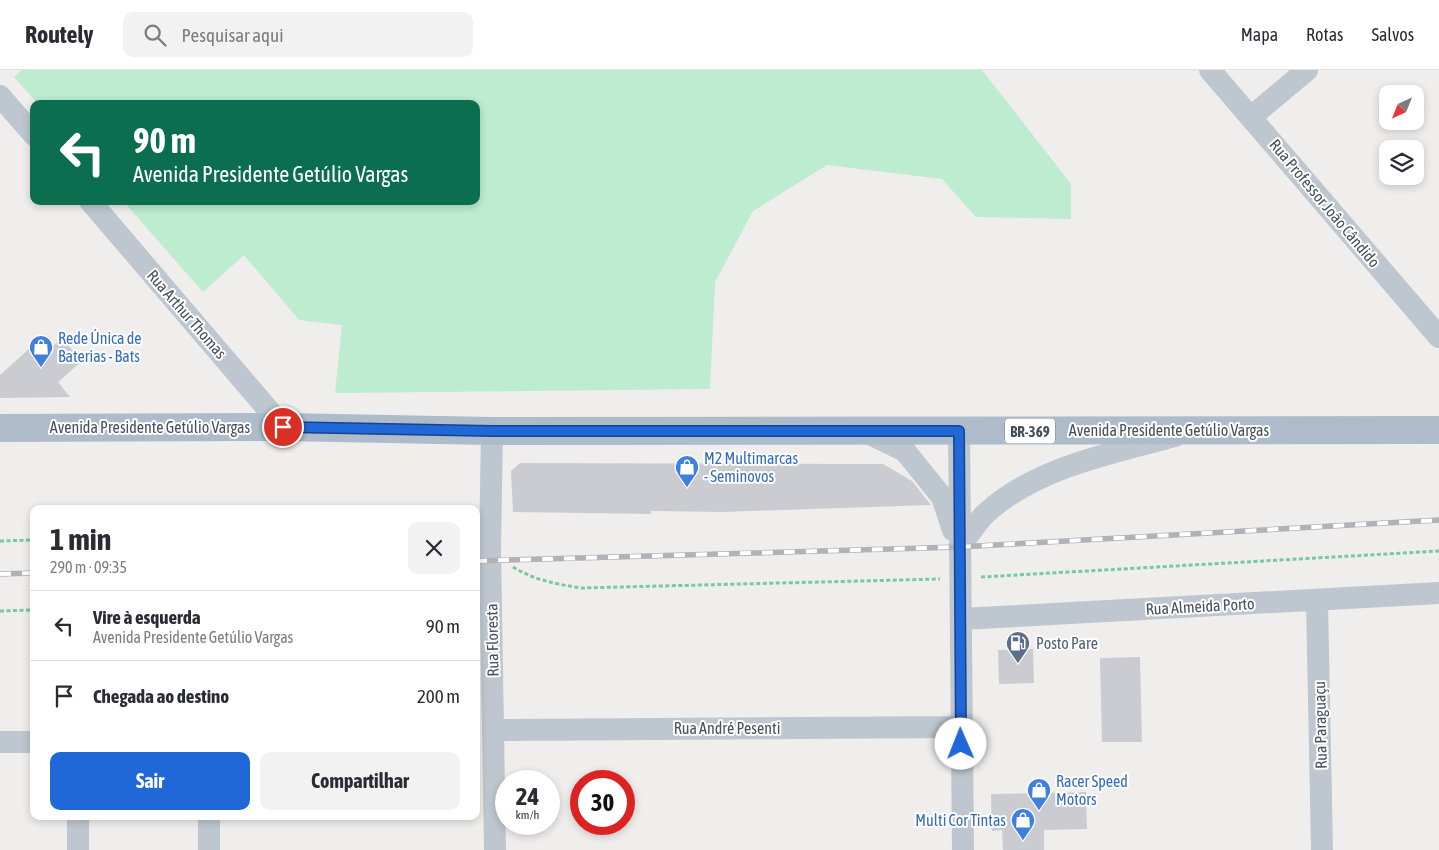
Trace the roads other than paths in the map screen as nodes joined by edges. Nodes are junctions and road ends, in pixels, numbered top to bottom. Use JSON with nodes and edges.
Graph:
{"nodes":[{"id":1,"x":1210,"y":70,"type":"edge"},
{"id":2,"x":1307,"y":70,"type":"edge"},
{"id":3,"x":0,"y":96,"type":"edge"},
{"id":4,"x":1251,"y":117,"type":"junction"},
{"id":5,"x":30,"y":130,"type":"edge"},
{"id":6,"x":93,"y":205,"type":"edge"},
{"id":7,"x":1439,"y":337,"type":"edge"},
{"id":8,"x":283,"y":427,"type":"junction"},
{"id":9,"x":0,"y":428,"type":"edge"},
{"id":10,"x":1196,"y":430,"type":"junction"},
{"id":11,"x":1439,"y":430,"type":"edge"},
{"id":12,"x":492,"y":431,"type":"junction"},
{"id":13,"x":864,"y":431,"type":"junction"},
{"id":14,"x":959,"y":431,"type":"junction"},
{"id":15,"x":959,"y":547,"type":"junction"},
{"id":16,"x":1439,"y":593,"type":"edge"},
{"id":17,"x":1317,"y":600,"type":"junction"},
{"id":18,"x":961,"y":619,"type":"junction"},
{"id":19,"x":961,"y":727,"type":"junction"},
{"id":20,"x":493,"y":730,"type":"junction"},
{"id":21,"x":0,"y":742,"type":"edge"},
{"id":22,"x":30,"y":742,"type":"edge"},
{"id":23,"x":485,"y":802,"type":"edge"},
{"id":24,"x":78,"y":820,"type":"edge"},
{"id":25,"x":209,"y":820,"type":"edge"},
{"id":26,"x":78,"y":850,"type":"edge"},
{"id":27,"x":209,"y":850,"type":"edge"},
{"id":28,"x":495,"y":850,"type":"edge"},
{"id":29,"x":963,"y":850,"type":"edge"},
{"id":30,"x":1322,"y":850,"type":"edge"}],
"edges":[{"from":1,"to":4,"type":"street","name":"Rua Professor Joâo Cândido"},
{"from":2,"to":4,"type":"street"},
{"from":3,"to":5,"type":"street"},
{"from":4,"to":7,"type":"street","name":"Rua Professor Joâo Cândido"},
{"from":6,"to":8,"type":"street","name":"Rua Arthur Thomas"},
{"from":8,"to":9,"type":"main road","name":"Avenida Presidente Getúlio Vargas","number":"BR-369"},
{"from":8,"to":12,"type":"main road","name":"Avenida Presidente Getúlio Vargas","number":"BR-369"},
{"from":10,"to":11,"type":"main road","name":"Avenida Presidente Getúlio Vargas","number":"BR-369"},
{"from":10,"to":14,"type":"main road","name":"Avenida Presidente Getúlio Vargas","number":"BR-369"},
{"from":10,"to":15,"type":"street"},
{"from":12,"to":13,"type":"main road","name":"Avenida Presidente Getúlio Vargas","number":"BR-369"},
{"from":12,"to":20,"type":"street","name":"Rua Floresta"},
{"from":13,"to":14,"type":"main road","name":"Avenida Presidente Getúlio Vargas","number":"BR-369"},
{"from":13,"to":15,"type":"street"},
{"from":14,"to":15,"type":"street"},
{"from":15,"to":18,"type":"street"},
{"from":16,"to":17,"type":"street","name":"Rua Almeida Porto"},
{"from":17,"to":18,"type":"street","name":"Rua Almeida Porto"},
{"from":17,"to":30,"type":"street","name":"Rua Paraguaçu"},
{"from":18,"to":19,"type":"street"},
{"from":19,"to":20,"type":"street","name":"Rua André Pesenti"},
{"from":19,"to":29,"type":"street"},
{"from":20,"to":23,"type":"street","name":"Rua Floresta"},
{"from":21,"to":22,"type":"street"},
{"from":23,"to":28,"type":"street","name":"Rua Floresta"},
{"from":24,"to":26,"type":"street"},
{"from":25,"to":27,"type":"street"}]}
